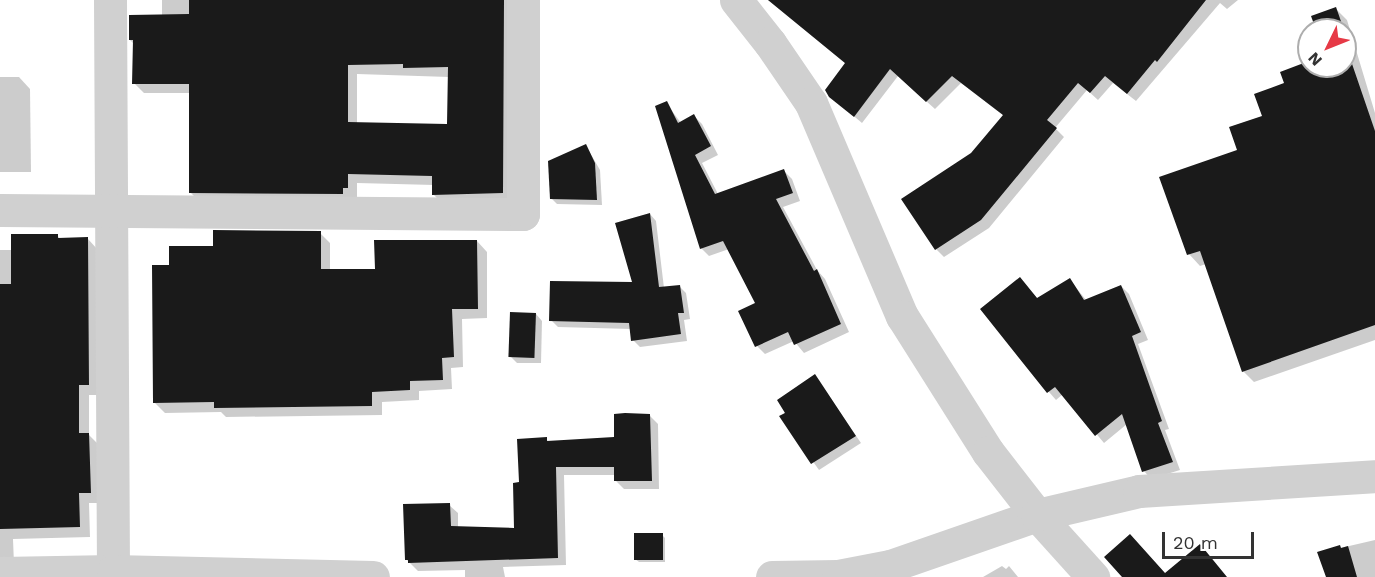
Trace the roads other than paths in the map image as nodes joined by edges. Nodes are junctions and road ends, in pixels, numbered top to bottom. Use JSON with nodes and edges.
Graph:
{"nodes":[{"id":1,"x":110,"y":0,"type":"edge"},
{"id":2,"x":523,"y":0,"type":"edge"},
{"id":3,"x":735,"y":0,"type":"edge"},
{"id":4,"x":0,"y":210,"type":"edge"},
{"id":5,"x":109,"y":212,"type":"junction"},
{"id":6,"x":1375,"y":476,"type":"edge"},
{"id":7,"x":1037,"y":515,"type":"junction"},
{"id":8,"x":113,"y":571,"type":"junction"},
{"id":9,"x":0,"y":573,"type":"edge"},
{"id":10,"x":373,"y":577,"type":"edge"},
{"id":11,"x":772,"y":577,"type":"edge"},
{"id":12,"x":1093,"y":577,"type":"edge"}],
"edges":[{"from":1,"to":5,"type":"street"},
{"from":2,"to":5,"type":"street"},
{"from":3,"to":7,"type":"street"},
{"from":4,"to":5,"type":"street"},
{"from":5,"to":8,"type":"street"},
{"from":6,"to":7,"type":"street"},
{"from":7,"to":11,"type":"street"},
{"from":7,"to":12,"type":"street"},
{"from":8,"to":9,"type":"street"},
{"from":8,"to":10,"type":"street"}]}
